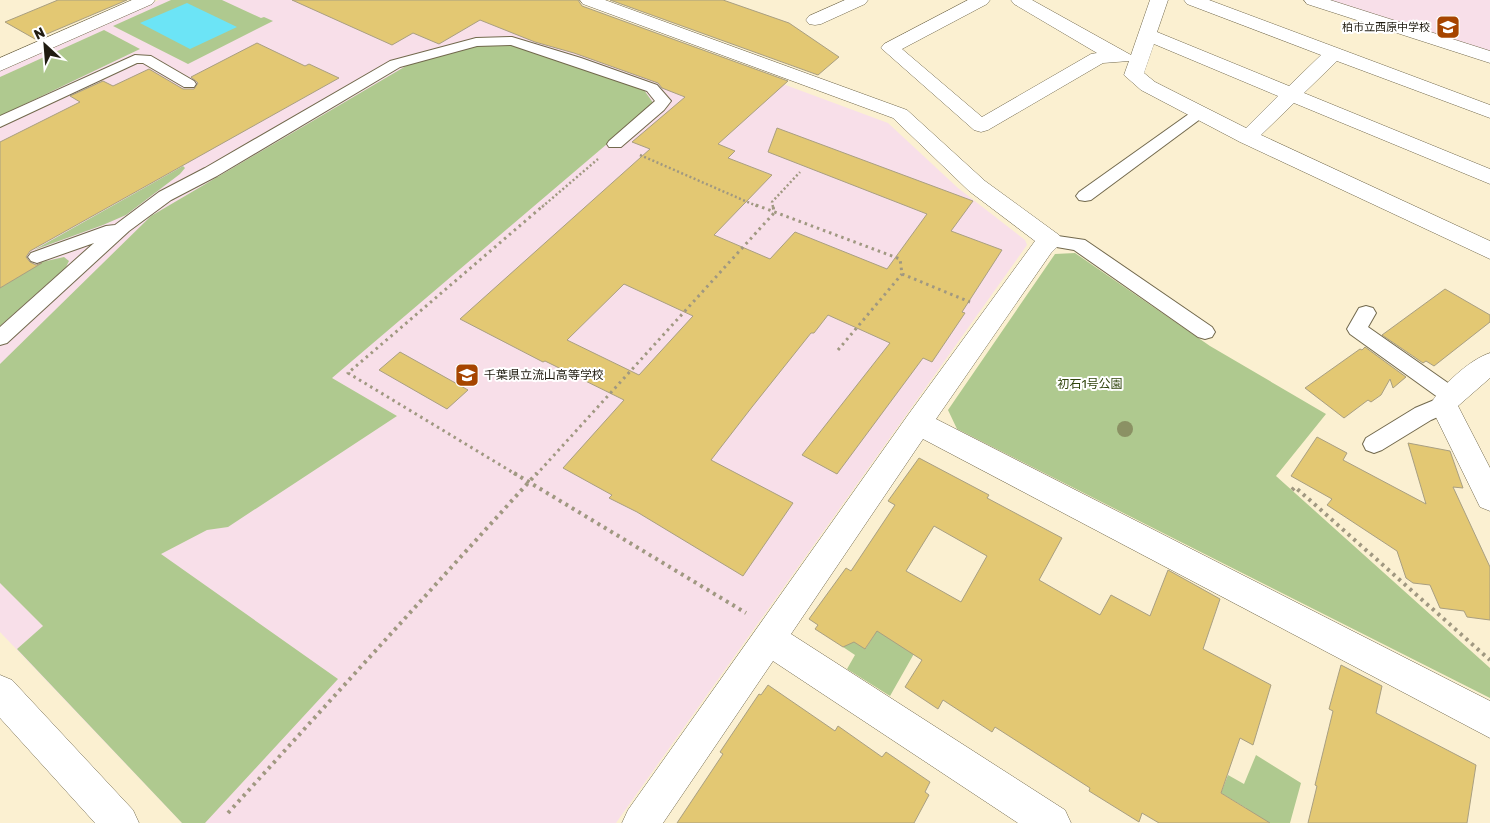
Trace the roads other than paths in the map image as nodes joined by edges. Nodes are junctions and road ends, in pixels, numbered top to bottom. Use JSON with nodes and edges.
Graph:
{"nodes":[{"id":1,"x":146,"y":0,"type":"edge"},
{"id":2,"x":589,"y":0,"type":"edge"},
{"id":3,"x":859,"y":0,"type":"edge"},
{"id":4,"x":981,"y":0,"type":"edge"},
{"id":5,"x":1020,"y":0,"type":"edge"},
{"id":6,"x":1159,"y":0,"type":"edge"},
{"id":7,"x":1192,"y":0,"type":"edge"},
{"id":8,"x":1313,"y":0,"type":"edge"},
{"id":9,"x":815,"y":20,"type":"dead end"},
{"id":10,"x":1148,"y":36,"type":"junction"},
{"id":11,"x":1334,"y":53,"type":"junction"},
{"id":12,"x":1116,"y":56,"type":"junction"},
{"id":13,"x":1490,"y":57,"type":"edge"},
{"id":14,"x":1139,"y":60,"type":"junction"},
{"id":15,"x":0,"y":65,"type":"edge"},
{"id":16,"x":189,"y":84,"type":"dead end"},
{"id":17,"x":1292,"y":94,"type":"junction"},
{"id":18,"x":1490,"y":112,"type":"edge"},
{"id":19,"x":1198,"y":114,"type":"junction"},
{"id":20,"x":0,"y":122,"type":"edge"},
{"id":21,"x":1247,"y":138,"type":"junction"},
{"id":22,"x":615,"y":144,"type":"road end"},
{"id":23,"x":1490,"y":177,"type":"edge"},
{"id":24,"x":1085,"y":196,"type":"dead end"},
{"id":25,"x":122,"y":226,"type":"junction"},
{"id":26,"x":1051,"y":241,"type":"junction"},
{"id":27,"x":1490,"y":251,"type":"edge"},
{"id":28,"x":37,"y":257,"type":"dead end"},
{"id":29,"x":1366,"y":313,"type":"dead end"},
{"id":30,"x":1204,"y":332,"type":"dead end"},
{"id":31,"x":0,"y":338,"type":"edge"},
{"id":32,"x":1490,"y":363,"type":"edge"},
{"id":33,"x":1448,"y":400,"type":"junction"},
{"id":34,"x":918,"y":423,"type":"junction"},
{"id":35,"x":1374,"y":444,"type":"dead end"},
{"id":36,"x":1490,"y":498,"type":"edge"},
{"id":37,"x":770,"y":639,"type":"junction"},
{"id":38,"x":0,"y":692,"type":"edge"},
{"id":39,"x":1490,"y":720,"type":"edge"},
{"id":40,"x":120,"y":823,"type":"edge"},
{"id":41,"x":641,"y":823,"type":"edge"},
{"id":42,"x":1052,"y":823,"type":"edge"}],
"edges":[{"from":1,"to":15,"type":"street"},
{"from":2,"to":26,"type":"street"},
{"from":3,"to":9,"type":"street"},
{"from":4,"to":12,"type":"street"},
{"from":5,"to":12,"type":"street"},
{"from":6,"to":10,"type":"street"},
{"from":7,"to":11,"type":"street"},
{"from":8,"to":13,"type":"street"},
{"from":10,"to":14,"type":"street"},
{"from":10,"to":17,"type":"street"},
{"from":11,"to":17,"type":"street"},
{"from":11,"to":18,"type":"street"},
{"from":12,"to":14,"type":"street"},
{"from":14,"to":19,"type":"street"},
{"from":16,"to":20,"type":"lane"},
{"from":17,"to":21,"type":"street"},
{"from":17,"to":23,"type":"street"},
{"from":19,"to":21,"type":"street"},
{"from":19,"to":24,"type":"lane"},
{"from":21,"to":27,"type":"street"},
{"from":22,"to":25,"type":"lane"},
{"from":25,"to":28,"type":"lane"},
{"from":25,"to":31,"type":"lane"},
{"from":26,"to":30,"type":"lane"},
{"from":26,"to":34,"type":"street"},
{"from":29,"to":33,"type":"lane"},
{"from":32,"to":33,"type":"street"},
{"from":33,"to":35,"type":"lane"},
{"from":33,"to":36,"type":"street"},
{"from":34,"to":37,"type":"street"},
{"from":34,"to":39,"type":"street"},
{"from":37,"to":41,"type":"street"},
{"from":37,"to":42,"type":"street"},
{"from":38,"to":40,"type":"street"}]}
